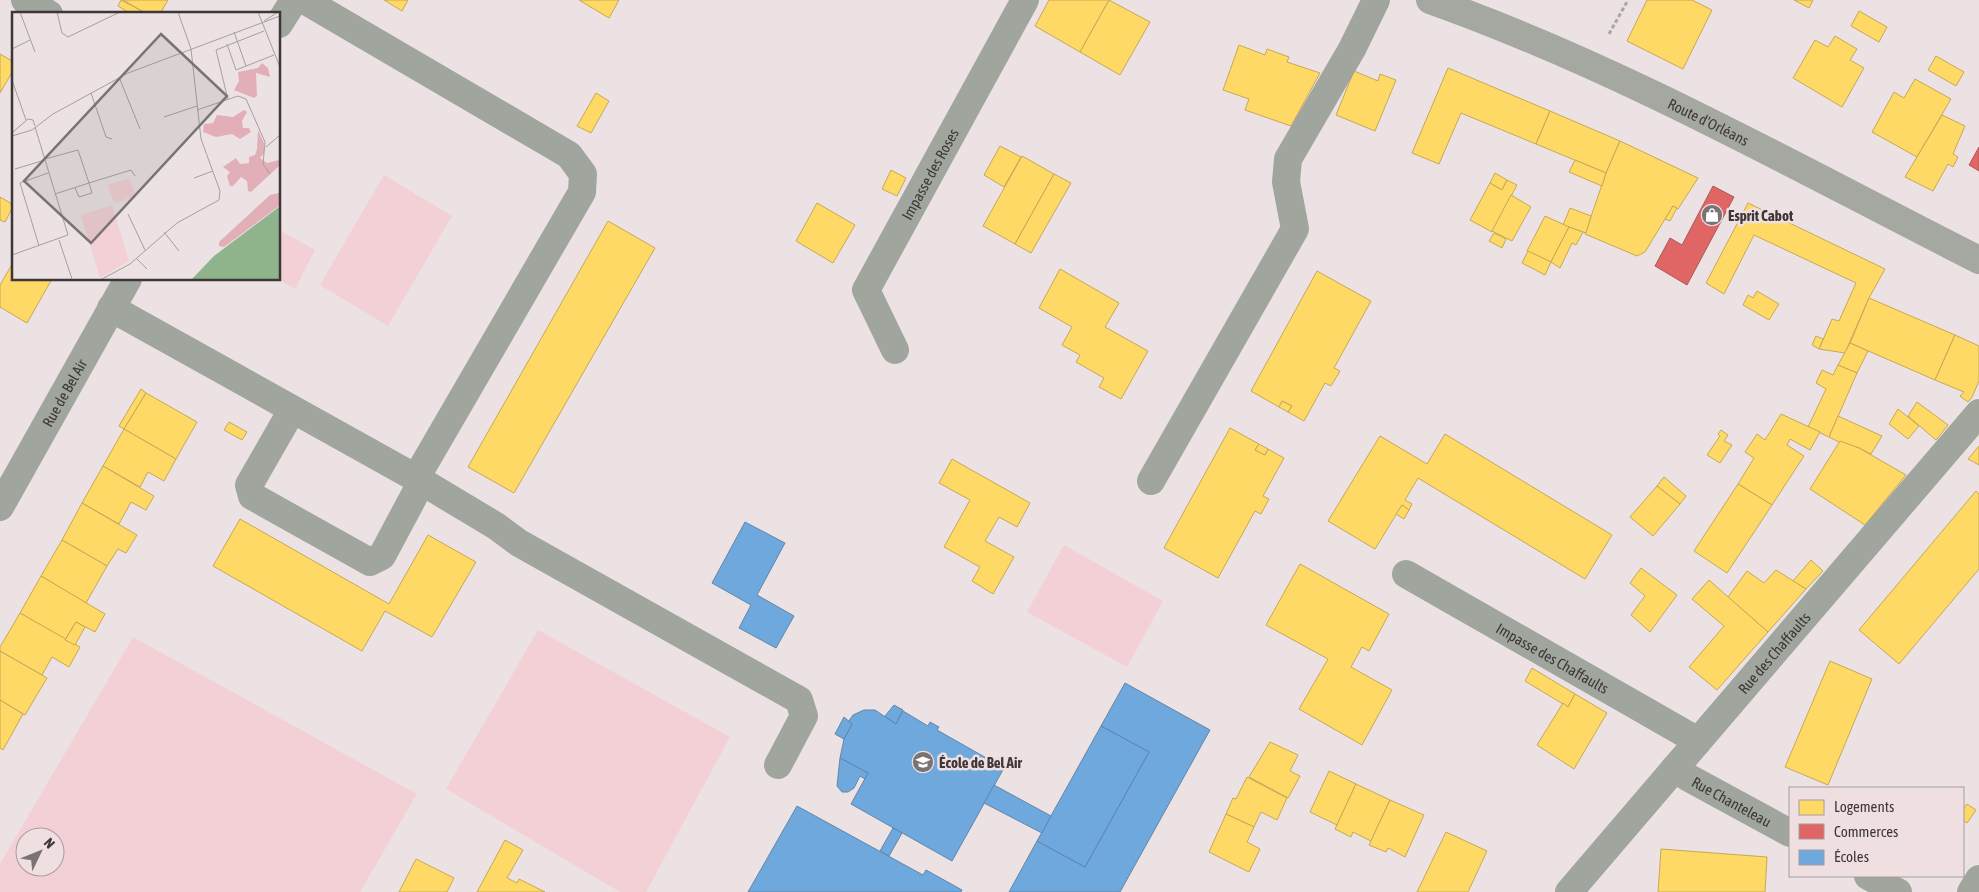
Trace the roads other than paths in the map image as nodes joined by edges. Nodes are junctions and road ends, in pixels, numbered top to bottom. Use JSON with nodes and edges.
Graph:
{"nodes":[{"id":1,"x":25,"y":0,"type":"edge"},
{"id":2,"x":1025,"y":0,"type":"edge"},
{"id":3,"x":1376,"y":0,"type":"edge"},
{"id":4,"x":1430,"y":0,"type":"edge"},
{"id":5,"x":289,"y":6,"type":"edge"},
{"id":6,"x":46,"y":12,"type":"edge"},
{"id":7,"x":1979,"y":260,"type":"edge"},
{"id":8,"x":127,"y":280,"type":"edge"},
{"id":9,"x":111,"y":308,"type":"junction"},
{"id":10,"x":895,"y":350,"type":"dead end"},
{"id":11,"x":292,"y":410,"type":"junction"},
{"id":12,"x":1979,"y":413,"type":"edge"},
{"id":13,"x":419,"y":480,"type":"junction"},
{"id":14,"x":1151,"y":481,"type":"dead end"},
{"id":15,"x":0,"y":507,"type":"edge"},
{"id":16,"x":1406,"y":574,"type":"dead end"},
{"id":17,"x":1698,"y":741,"type":"junction"},
{"id":18,"x":778,"y":765,"type":"dead end"},
{"id":19,"x":1675,"y":768,"type":"junction"},
{"id":20,"x":1789,"y":832,"type":"edge"},
{"id":21,"x":1870,"y":877,"type":"edge"},
{"id":22,"x":1979,"y":879,"type":"edge"},
{"id":23,"x":1569,"y":892,"type":"edge"},
{"id":24,"x":1898,"y":892,"type":"edge"},
{"id":25,"x":1971,"y":892,"type":"edge"}],
"edges":[{"from":1,"to":6,"type":"street"},
{"from":2,"to":10,"type":"street","name":"Impasse des Roses"},
{"from":3,"to":14,"type":"street"},
{"from":4,"to":7,"type":"main road","name":"Route d'Orléans"},
{"from":5,"to":13,"type":"street"},
{"from":8,"to":9,"type":"street","name":"Rue de Bel Air"},
{"from":9,"to":11,"type":"street"},
{"from":9,"to":15,"type":"street","name":"Rue de Bel Air"},
{"from":11,"to":13,"type":"street"},
{"from":11,"to":13,"type":"street"},
{"from":12,"to":17,"type":"street","name":"Rue des Chaffaults"},
{"from":13,"to":18,"type":"street"},
{"from":16,"to":17,"type":"street","name":"Impasse des Chaffaults"},
{"from":17,"to":19,"type":"street","name":"Rue des Chaffaults"},
{"from":19,"to":20,"type":"street","name":"Rue Chanteleau"},
{"from":19,"to":23,"type":"street","name":"Rue des Chaffaults"},
{"from":21,"to":24,"type":"street"},
{"from":22,"to":25,"type":"street"}]}
